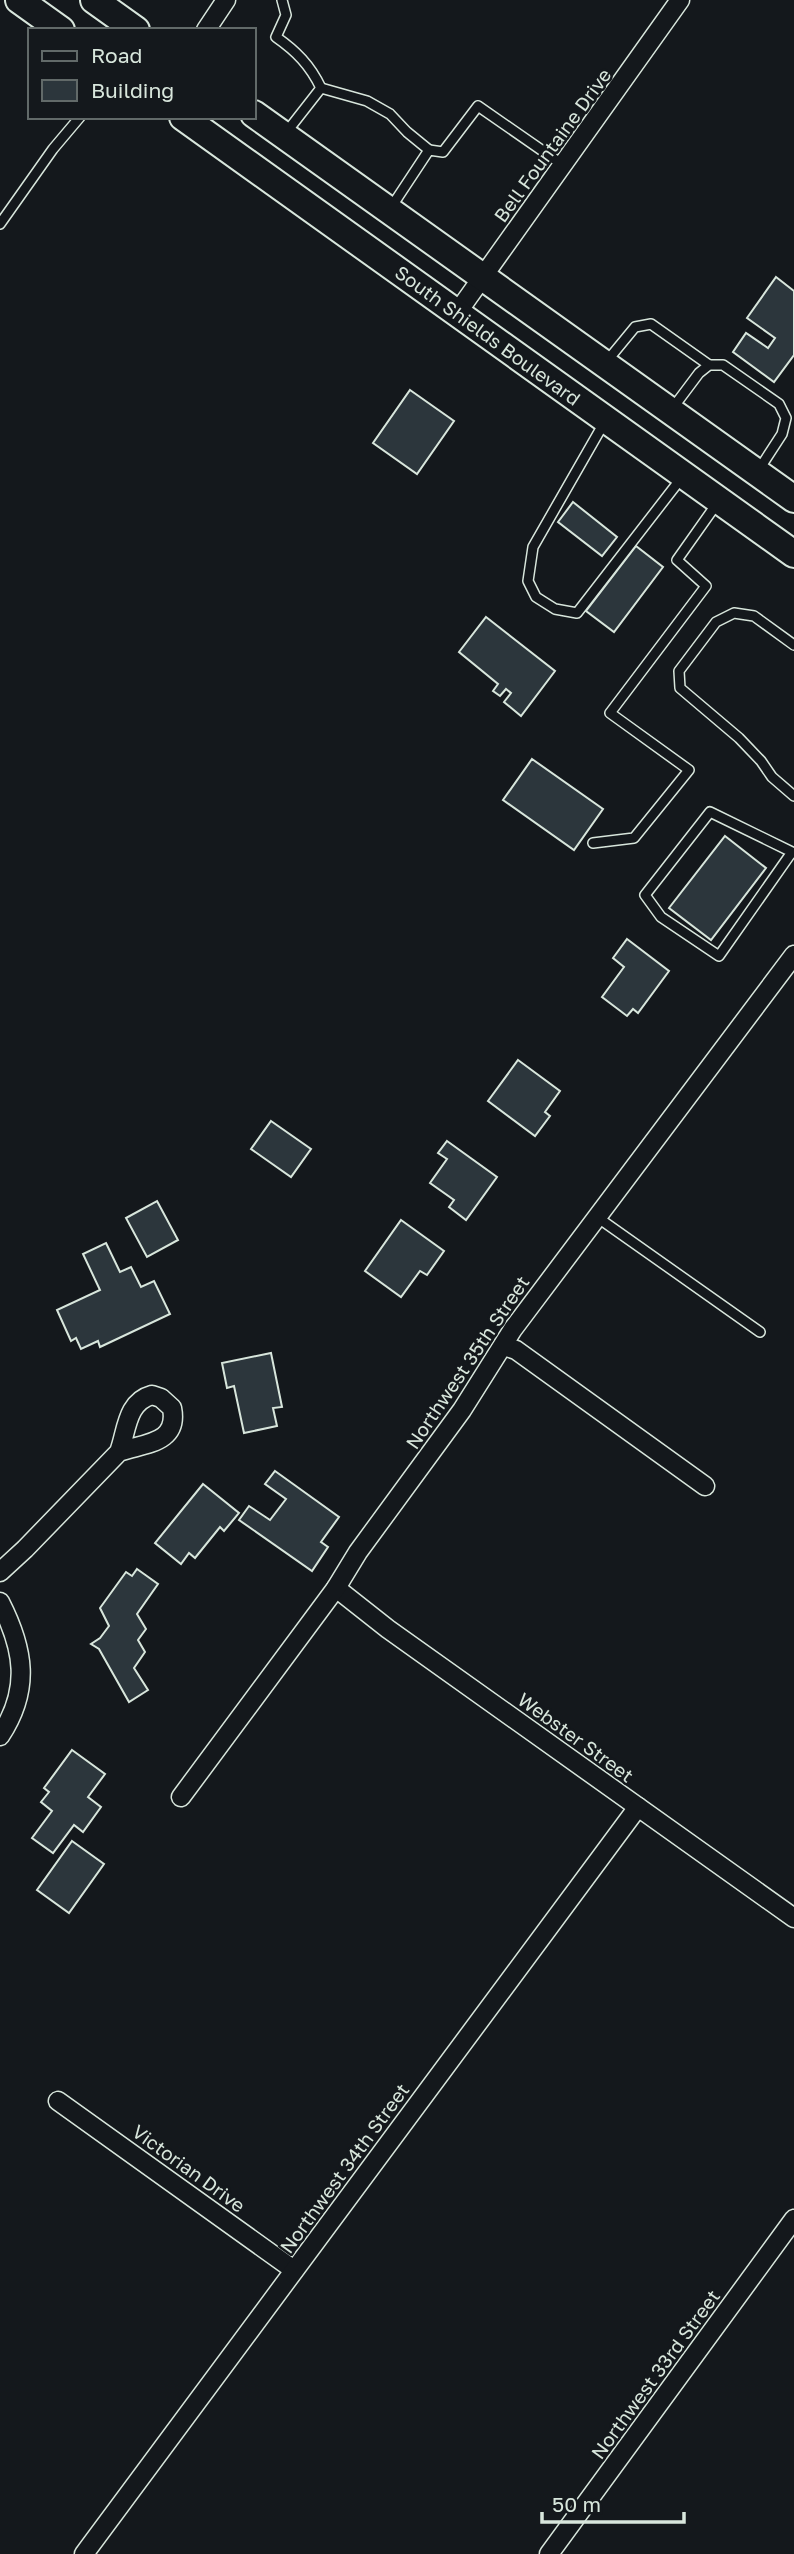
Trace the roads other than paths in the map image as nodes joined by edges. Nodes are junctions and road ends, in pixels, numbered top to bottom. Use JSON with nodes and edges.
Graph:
{"nodes":[{"id":1,"x":19,"y":0,"type":"edge"},
{"id":2,"x":94,"y":0,"type":"edge"},
{"id":3,"x":226,"y":0,"type":"edge"},
{"id":4,"x":282,"y":0,"type":"edge"},
{"id":5,"x":680,"y":0,"type":"edge"},
{"id":6,"x":58,"y":28,"type":"edge"},
{"id":7,"x":133,"y":28,"type":"edge"},
{"id":8,"x":207,"y":28,"type":"edge"},
{"id":9,"x":321,"y":88,"type":"junction"},
{"id":10,"x":256,"y":115,"type":"edge"},
{"id":11,"x":78,"y":119,"type":"edge"},
{"id":12,"x":186,"y":119,"type":"edge"},
{"id":13,"x":284,"y":135,"type":"junction"},
{"id":14,"x":429,"y":150,"type":"junction"},
{"id":15,"x":563,"y":165,"type":"junction"},
{"id":16,"x":390,"y":210,"type":"junction"},
{"id":17,"x":0,"y":224,"type":"edge"},
{"id":18,"x":483,"y":276,"type":"junction"},
{"id":19,"x":457,"y":313,"type":"junction"},
{"id":20,"x":605,"y":364,"type":"junction"},
{"id":21,"x":709,"y":365,"type":"junction"},
{"id":22,"x":671,"y":411,"type":"junction"},
{"id":23,"x":606,"y":420,"type":"junction"},
{"id":24,"x":757,"y":473,"type":"junction"},
{"id":25,"x":684,"y":475,"type":"junction"},
{"id":26,"x":793,"y":498,"type":"edge"},
{"id":27,"x":719,"y":500,"type":"junction"},
{"id":28,"x":794,"y":554,"type":"edge"},
{"id":29,"x":794,"y":645,"type":"edge"},
{"id":30,"x":794,"y":796,"type":"edge"},
{"id":31,"x":593,"y":843,"type":"dead end"},
{"id":32,"x":793,"y":853,"type":"edge"},
{"id":33,"x":794,"y":955,"type":"edge"},
{"id":34,"x":597,"y":1217,"type":"junction"},
{"id":35,"x":760,"y":1332,"type":"dead end"},
{"id":36,"x":504,"y":1346,"type":"junction"},
{"id":37,"x":119,"y":1452,"type":"dead end"},
{"id":38,"x":705,"y":1486,"type":"dead end"},
{"id":39,"x":0,"y":1572,"type":"edge"},
{"id":40,"x":336,"y":1588,"type":"junction"},
{"id":41,"x":0,"y":1602,"type":"edge"},
{"id":42,"x":0,"y":1736,"type":"edge"},
{"id":43,"x":181,"y":1797,"type":"dead end"},
{"id":44,"x":638,"y":1807,"type":"junction"},
{"id":45,"x":794,"y":1918,"type":"edge"},
{"id":46,"x":58,"y":2101,"type":"dead end"},
{"id":47,"x":794,"y":2219,"type":"edge"},
{"id":48,"x":294,"y":2270,"type":"junction"},
{"id":49,"x":84,"y":2554,"type":"edge"},
{"id":50,"x":549,"y":2554,"type":"edge"}],
"edges":[{"from":1,"to":6,"type":"main road"},
{"from":2,"to":7,"type":"main road"},
{"from":3,"to":8,"type":"street"},
{"from":4,"to":9,"type":"lane"},
{"from":5,"to":15,"type":"street","name":"Bell Fountaine Drive"},
{"from":9,"to":13,"type":"lane"},
{"from":9,"to":14,"type":"lane"},
{"from":10,"to":13,"type":"main road"},
{"from":11,"to":17,"type":"lane"},
{"from":12,"to":19,"type":"main road","name":"South Shields Boulevard"},
{"from":13,"to":16,"type":"main road"},
{"from":14,"to":15,"type":"lane"},
{"from":14,"to":16,"type":"lane"},
{"from":15,"to":18,"type":"street","name":"Bell Fountaine Drive"},
{"from":16,"to":18,"type":"main road"},
{"from":18,"to":19,"type":"street","name":"Bell Fountaine Drive"},
{"from":18,"to":20,"type":"main road"},
{"from":19,"to":23,"type":"main road","name":"South Shields Boulevard"},
{"from":20,"to":21,"type":"lane"},
{"from":20,"to":22,"type":"main road"},
{"from":21,"to":22,"type":"lane"},
{"from":21,"to":24,"type":"lane"},
{"from":22,"to":24,"type":"main road"},
{"from":23,"to":25,"type":"main road","name":"South Shields Boulevard"},
{"from":23,"to":25,"type":"lane"},
{"from":24,"to":26,"type":"main road"},
{"from":25,"to":27,"type":"main road","name":"South Shields Boulevard"},
{"from":27,"to":28,"type":"main road","name":"South Shields Boulevard"},
{"from":27,"to":31,"type":"lane"},
{"from":29,"to":30,"type":"lane"},
{"from":32,"to":32,"type":"lane"},
{"from":33,"to":34,"type":"street","name":"Northwest 35th Street"},
{"from":34,"to":35,"type":"lane"},
{"from":34,"to":36,"type":"street","name":"Northwest 35th Street"},
{"from":36,"to":38,"type":"street"},
{"from":36,"to":40,"type":"street","name":"Northwest 35th Street"},
{"from":37,"to":39,"type":"street"},
{"from":40,"to":43,"type":"street","name":"Northwest 35th Street"},
{"from":40,"to":44,"type":"street","name":"Webster Street"},
{"from":41,"to":42,"type":"street"},
{"from":44,"to":45,"type":"street","name":"Webster Street"},
{"from":44,"to":48,"type":"street","name":"Northwest 34th Street"},
{"from":46,"to":48,"type":"street","name":"Victorian Drive"},
{"from":47,"to":50,"type":"street","name":"Northwest 33rd Street"},
{"from":48,"to":49,"type":"street","name":"Northwest 34th Street"}]}
